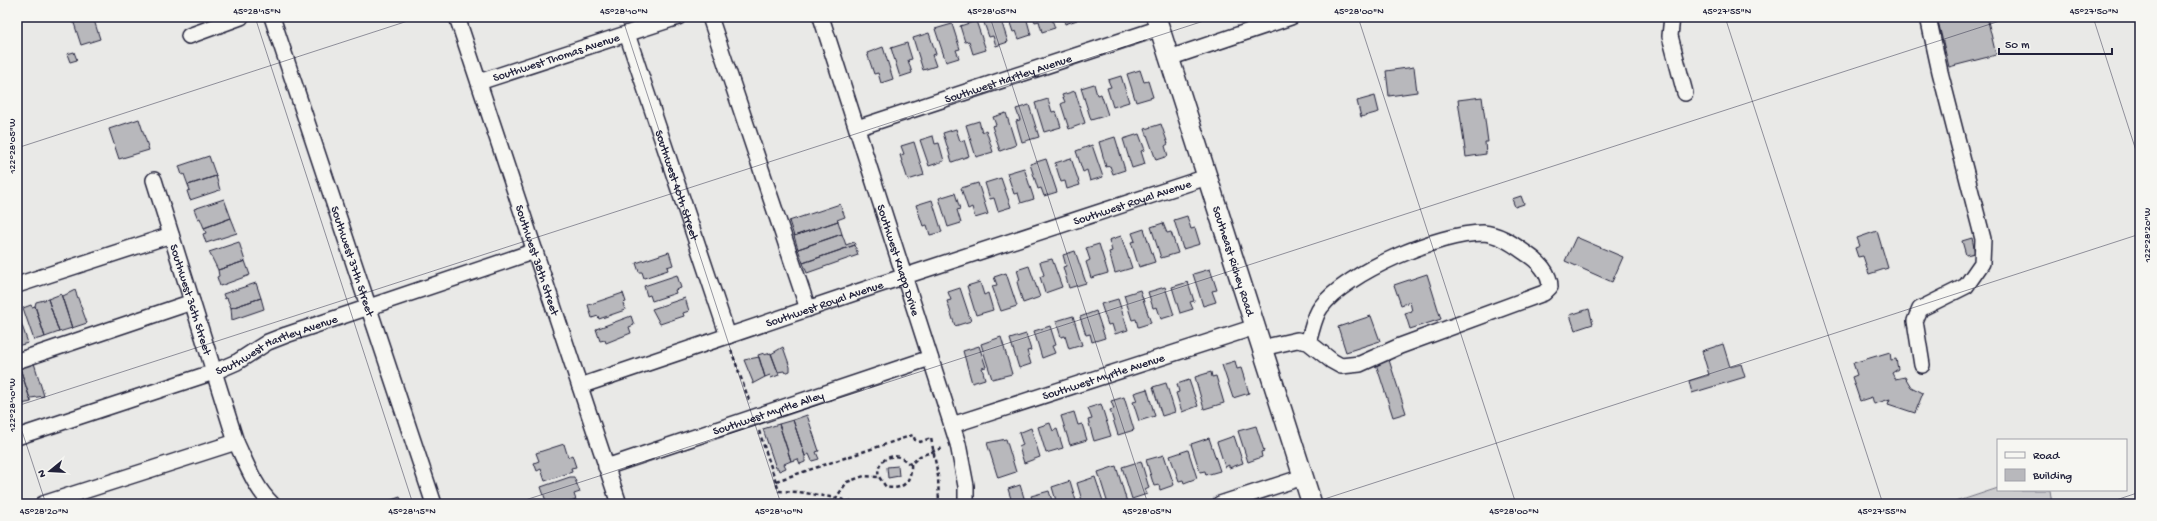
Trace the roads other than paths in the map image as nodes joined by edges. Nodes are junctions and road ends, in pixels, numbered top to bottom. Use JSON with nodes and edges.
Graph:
{"nodes":[{"id":1,"x":241,"y":17,"type":"edge"},
{"id":2,"x":272,"y":17,"type":"edge"},
{"id":3,"x":457,"y":17,"type":"edge"},
{"id":4,"x":678,"y":17,"type":"edge"},
{"id":5,"x":710,"y":17,"type":"edge"},
{"id":6,"x":822,"y":17,"type":"edge"},
{"id":7,"x":1291,"y":17,"type":"edge"},
{"id":8,"x":1672,"y":17,"type":"edge"},
{"id":9,"x":1928,"y":17,"type":"edge"},
{"id":10,"x":1158,"y":23,"type":"edge"},
{"id":11,"x":627,"y":34,"type":"junction"},
{"id":12,"x":189,"y":36,"type":"dead end"},
{"id":13,"x":1169,"y":58,"type":"junction"},
{"id":14,"x":479,"y":82,"type":"junction"},
{"id":15,"x":1685,"y":93,"type":"dead end"},
{"id":16,"x":857,"y":128,"type":"junction"},
{"id":17,"x":1207,"y":177,"type":"junction"},
{"id":18,"x":154,"y":180,"type":"dead end"},
{"id":19,"x":171,"y":235,"type":"junction"},
{"id":20,"x":535,"y":251,"type":"junction"},
{"id":21,"x":904,"y":276,"type":"junction"},
{"id":22,"x":17,"y":285,"type":"edge"},
{"id":23,"x":192,"y":302,"type":"junction"},
{"id":24,"x":369,"y":307,"type":"junction"},
{"id":25,"x":808,"y":309,"type":"junction"},
{"id":26,"x":1255,"y":326,"type":"junction"},
{"id":27,"x":728,"y":336,"type":"junction"},
{"id":28,"x":1308,"y":342,"type":"junction"},
{"id":29,"x":1262,"y":348,"type":"junction"},
{"id":30,"x":930,"y":358,"type":"junction"},
{"id":31,"x":17,"y":361,"type":"edge"},
{"id":32,"x":1922,"y":365,"type":"dead end"},
{"id":33,"x":214,"y":372,"type":"junction"},
{"id":34,"x":580,"y":386,"type":"junction"},
{"id":35,"x":952,"y":425,"type":"junction"},
{"id":36,"x":17,"y":437,"type":"edge"},
{"id":37,"x":236,"y":442,"type":"junction"},
{"id":38,"x":606,"y":467,"type":"junction"},
{"id":39,"x":1303,"y":477,"type":"junction"},
{"id":40,"x":264,"y":502,"type":"edge"},
{"id":41,"x":43,"y":504,"type":"edge"},
{"id":42,"x":434,"y":504,"type":"edge"},
{"id":43,"x":618,"y":504,"type":"edge"},
{"id":44,"x":966,"y":504,"type":"edge"},
{"id":45,"x":1220,"y":504,"type":"edge"},
{"id":46,"x":1312,"y":504,"type":"edge"}],
"edges":[{"from":1,"to":12,"type":"street"},
{"from":2,"to":24,"type":"street","name":"Southwest 37th Street"},
{"from":3,"to":14,"type":"street","name":"Southwest 38th Street"},
{"from":4,"to":11,"type":"street","name":"Southwest Thomas Avenue"},
{"from":5,"to":25,"type":"street"},
{"from":6,"to":16,"type":"street","name":"Southwest Knapp Drive"},
{"from":7,"to":13,"type":"street"},
{"from":8,"to":15,"type":"street"},
{"from":9,"to":32,"type":"street"},
{"from":10,"to":13,"type":"main road","name":"Southeast Richey Road"},
{"from":10,"to":16,"type":"street","name":"Southwest Hartley Avenue"},
{"from":11,"to":14,"type":"street","name":"Southwest Thomas Avenue"},
{"from":11,"to":27,"type":"street","name":"Southwest 40th Street"},
{"from":13,"to":17,"type":"main road","name":"Southeast Richey Road"},
{"from":14,"to":20,"type":"street","name":"Southwest 38th Street"},
{"from":16,"to":21,"type":"street","name":"Southwest Knapp Drive"},
{"from":17,"to":21,"type":"street","name":"Southwest Royal Avenue"},
{"from":17,"to":26,"type":"main road","name":"Southeast Richey Road"},
{"from":18,"to":19,"type":"street","name":"Southwest 36th Street"},
{"from":19,"to":22,"type":"street"},
{"from":19,"to":23,"type":"street","name":"Southwest 36th Street"},
{"from":20,"to":24,"type":"street","name":"Southwest Hartley Avenue"},
{"from":20,"to":34,"type":"street","name":"Southwest 38th Street"},
{"from":21,"to":25,"type":"street","name":"Southwest Royal Avenue"},
{"from":21,"to":30,"type":"street","name":"Southwest Knapp Drive"},
{"from":23,"to":31,"type":"street"},
{"from":23,"to":33,"type":"street","name":"Southwest 36th Street"},
{"from":24,"to":33,"type":"street","name":"Southwest Hartley Avenue"},
{"from":24,"to":42,"type":"street","name":"Southwest 37th Street"},
{"from":25,"to":27,"type":"street","name":"Southwest Royal Avenue"},
{"from":26,"to":29,"type":"main road","name":"Southeast Richey Road"},
{"from":26,"to":35,"type":"street","name":"Southwest Myrtle Avenue"},
{"from":27,"to":34,"type":"street","name":"Southwest Royal Avenue"},
{"from":28,"to":28,"type":"street"},
{"from":28,"to":29,"type":"street"},
{"from":29,"to":39,"type":"main road","name":"Southeast Richey Road"},
{"from":30,"to":35,"type":"street","name":"Southwest Knapp Drive"},
{"from":30,"to":38,"type":"street","name":"Southwest Myrtle Alley"},
{"from":33,"to":36,"type":"street","name":"Southwest Hartley Avenue"},
{"from":33,"to":37,"type":"street","name":"Southwest 36th Street"},
{"from":34,"to":38,"type":"street","name":"Southwest 38th Street"},
{"from":35,"to":44,"type":"street","name":"Southwest Knapp Drive"},
{"from":37,"to":40,"type":"street","name":"Southwest 36th Street"},
{"from":37,"to":41,"type":"street"},
{"from":38,"to":43,"type":"street","name":"Southwest 38th Street"},
{"from":39,"to":45,"type":"street"},
{"from":39,"to":46,"type":"main road","name":"Southeast Richey Road"}]}
